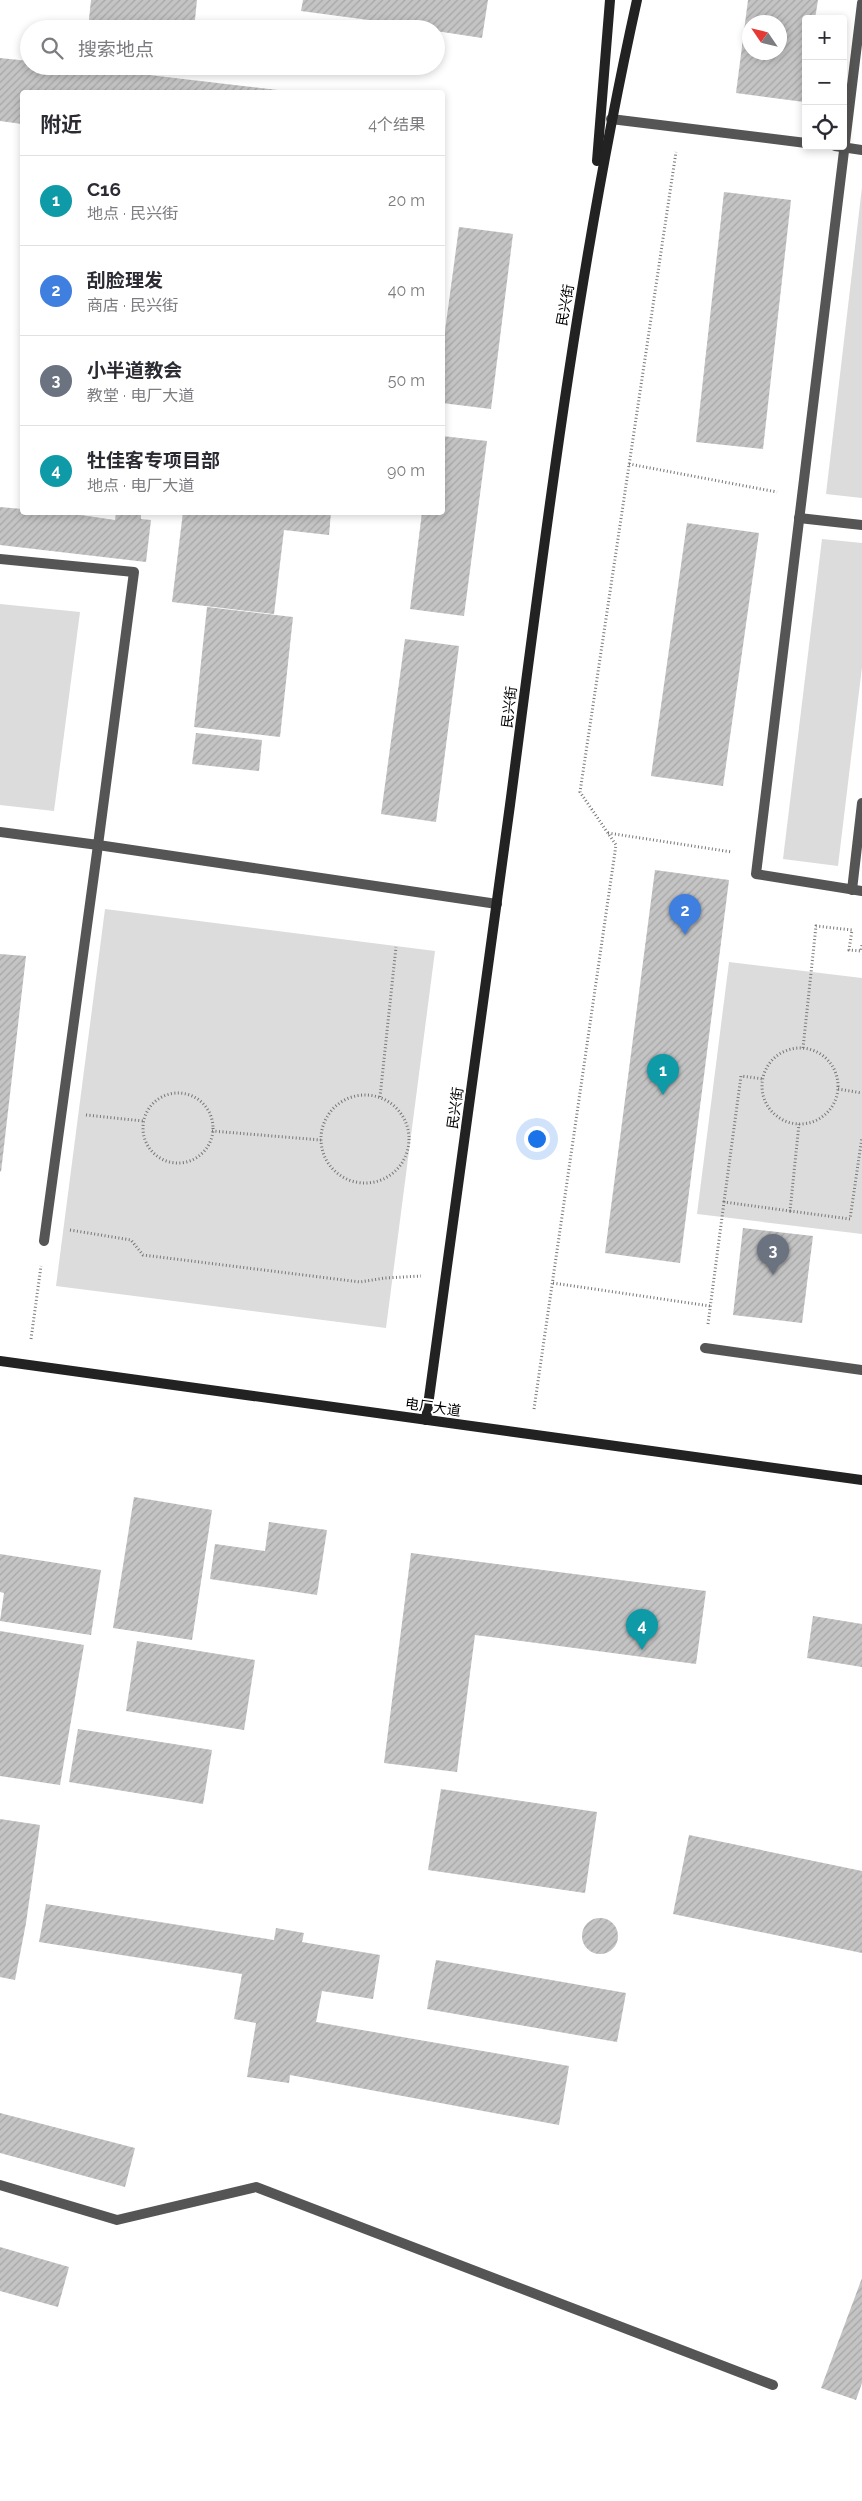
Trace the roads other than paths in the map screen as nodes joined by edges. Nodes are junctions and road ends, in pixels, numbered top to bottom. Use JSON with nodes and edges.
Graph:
{"nodes":[{"id":1,"x":610,"y":0,"type":"edge"},
{"id":2,"x":637,"y":0,"type":"edge"},
{"id":3,"x":862,"y":3,"type":"edge"},
{"id":4,"x":846,"y":105,"type":"edge"},
{"id":5,"x":610,"y":119,"type":"junction"},
{"id":6,"x":802,"y":142,"type":"edge"},
{"id":7,"x":847,"y":148,"type":"edge"},
{"id":8,"x":840,"y":150,"type":"edge"},
{"id":9,"x":862,"y":150,"type":"edge"},
{"id":10,"x":592,"y":227,"type":"junction"},
{"id":11,"x":800,"y":518,"type":"junction"},
{"id":12,"x":862,"y":525,"type":"edge"},
{"id":13,"x":0,"y":559,"type":"edge"},
{"id":14,"x":862,"y":803,"type":"edge"},
{"id":15,"x":0,"y":832,"type":"edge"},
{"id":16,"x":98,"y":845,"type":"junction"},
{"id":17,"x":857,"y":890,"type":"edge"},
{"id":18,"x":497,"y":904,"type":"junction"},
{"id":19,"x":44,"y":1241,"type":"road end"},
{"id":20,"x":705,"y":1348,"type":"road end"},
{"id":21,"x":0,"y":1361,"type":"edge"},
{"id":22,"x":862,"y":1370,"type":"edge"},
{"id":23,"x":426,"y":1420,"type":"junction"},
{"id":24,"x":862,"y":1480,"type":"edge"},
{"id":25,"x":0,"y":2185,"type":"edge"},
{"id":26,"x":773,"y":2385,"type":"dead end"}],
"edges":[{"from":1,"to":10,"type":"street"},
{"from":2,"to":5,"type":"street","name":"民兴街"},
{"from":3,"to":4,"type":"street"},
{"from":5,"to":6,"type":"street"},
{"from":5,"to":10,"type":"street","name":"民兴街"},
{"from":7,"to":9,"type":"street"},
{"from":8,"to":11,"type":"street"},
{"from":10,"to":18,"type":"street","name":"民兴街"},
{"from":11,"to":12,"type":"street"},
{"from":11,"to":17,"type":"street"},
{"from":13,"to":16,"type":"street"},
{"from":14,"to":17,"type":"street"},
{"from":15,"to":16,"type":"street"},
{"from":16,"to":18,"type":"street"},
{"from":16,"to":19,"type":"street"},
{"from":18,"to":23,"type":"street","name":"民兴街"},
{"from":20,"to":22,"type":"street"},
{"from":21,"to":23,"type":"street","name":"电厂大道"},
{"from":23,"to":24,"type":"street","name":"电厂大道"},
{"from":25,"to":26,"type":"street"}]}
